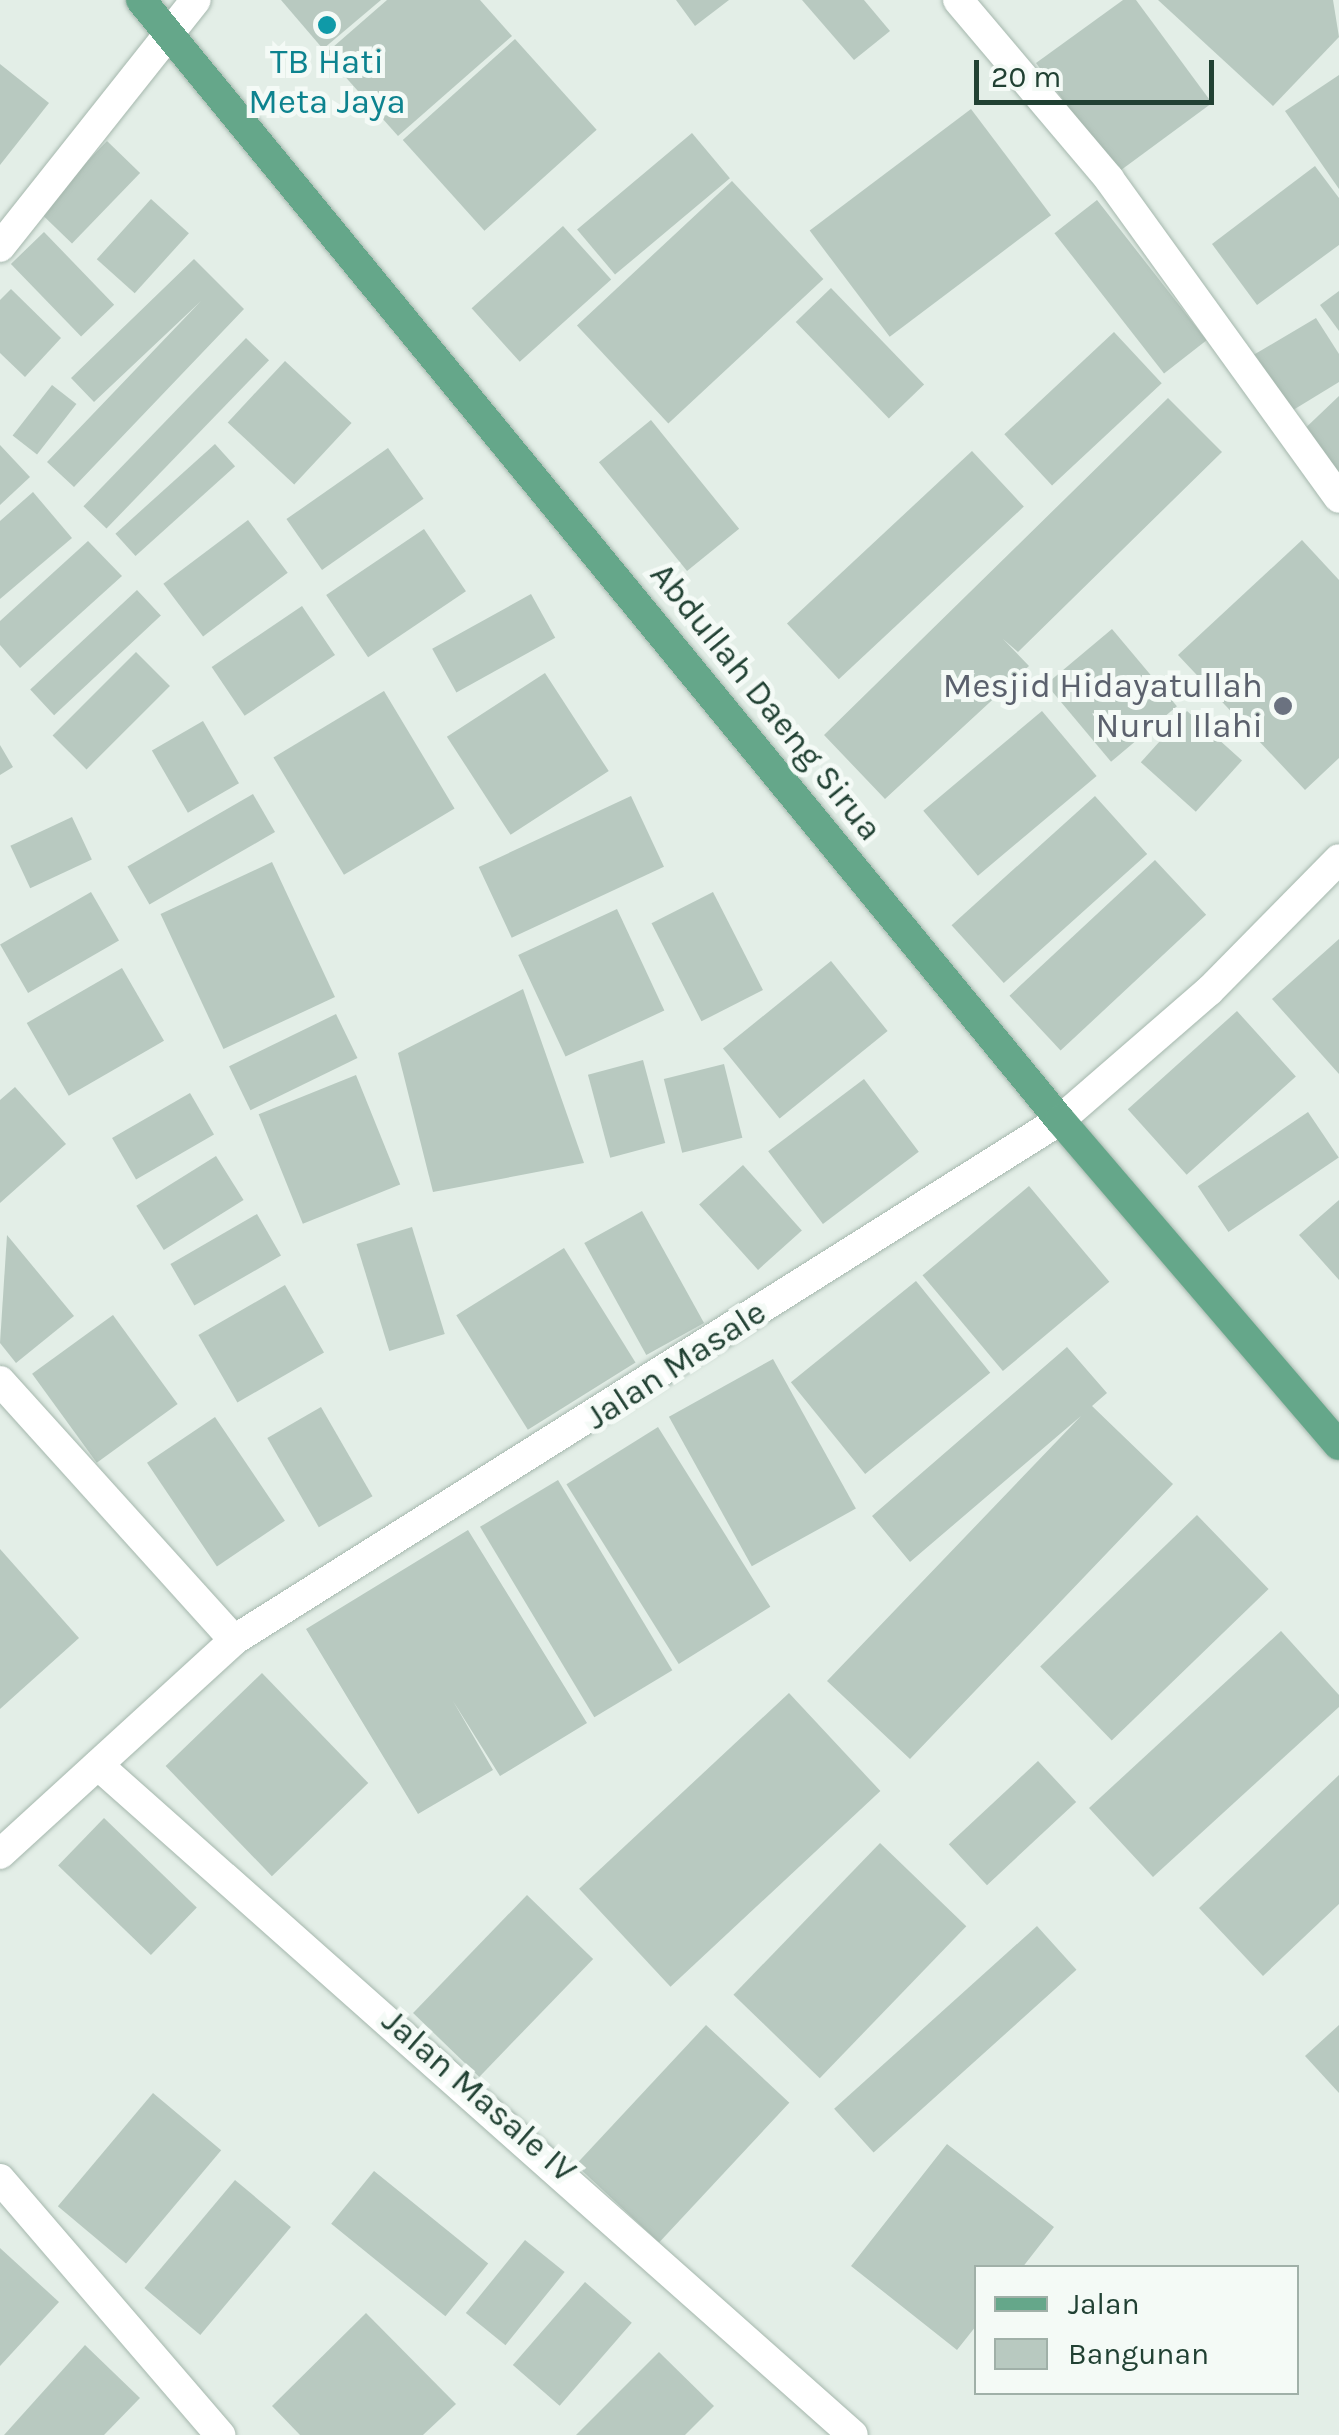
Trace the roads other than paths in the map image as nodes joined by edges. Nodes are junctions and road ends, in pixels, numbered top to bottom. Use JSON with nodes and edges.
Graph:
{"nodes":[{"id":1,"x":142,"y":0,"type":"edge"},
{"id":2,"x":196,"y":0,"type":"edge"},
{"id":3,"x":958,"y":0,"type":"edge"},
{"id":4,"x":171,"y":31,"type":"junction"},
{"id":5,"x":0,"y":247,"type":"edge"},
{"id":6,"x":1339,"y":498,"type":"edge"},
{"id":7,"x":1339,"y":860,"type":"edge"},
{"id":8,"x":1060,"y":1120,"type":"junction"},
{"id":9,"x":0,"y":1381,"type":"edge"},
{"id":10,"x":1339,"y":1445,"type":"edge"},
{"id":11,"x":234,"y":1640,"type":"junction"},
{"id":12,"x":98,"y":1766,"type":"junction"},
{"id":13,"x":0,"y":1854,"type":"edge"},
{"id":14,"x":0,"y":2179,"type":"edge"},
{"id":15,"x":220,"y":2435,"type":"edge"},
{"id":16,"x":853,"y":2435,"type":"edge"}],
"edges":[{"from":1,"to":4,"type":"main road","name":"Abdullah Daeng Sirua"},
{"from":2,"to":4,"type":"street"},
{"from":3,"to":6,"type":"street"},
{"from":4,"to":5,"type":"street"},
{"from":4,"to":8,"type":"main road","name":"Abdullah Daeng Sirua"},
{"from":7,"to":8,"type":"street","name":"Jalan Masale"},
{"from":8,"to":10,"type":"main road","name":"Abdullah Daeng Sirua"},
{"from":8,"to":11,"type":"street","name":"Jalan Masale"},
{"from":9,"to":11,"type":"street"},
{"from":11,"to":12,"type":"street","name":"Jalan Masale"},
{"from":12,"to":13,"type":"street","name":"Jalan Masale"},
{"from":12,"to":16,"type":"street","name":"Jalan Masale IV"},
{"from":14,"to":15,"type":"street"}]}
